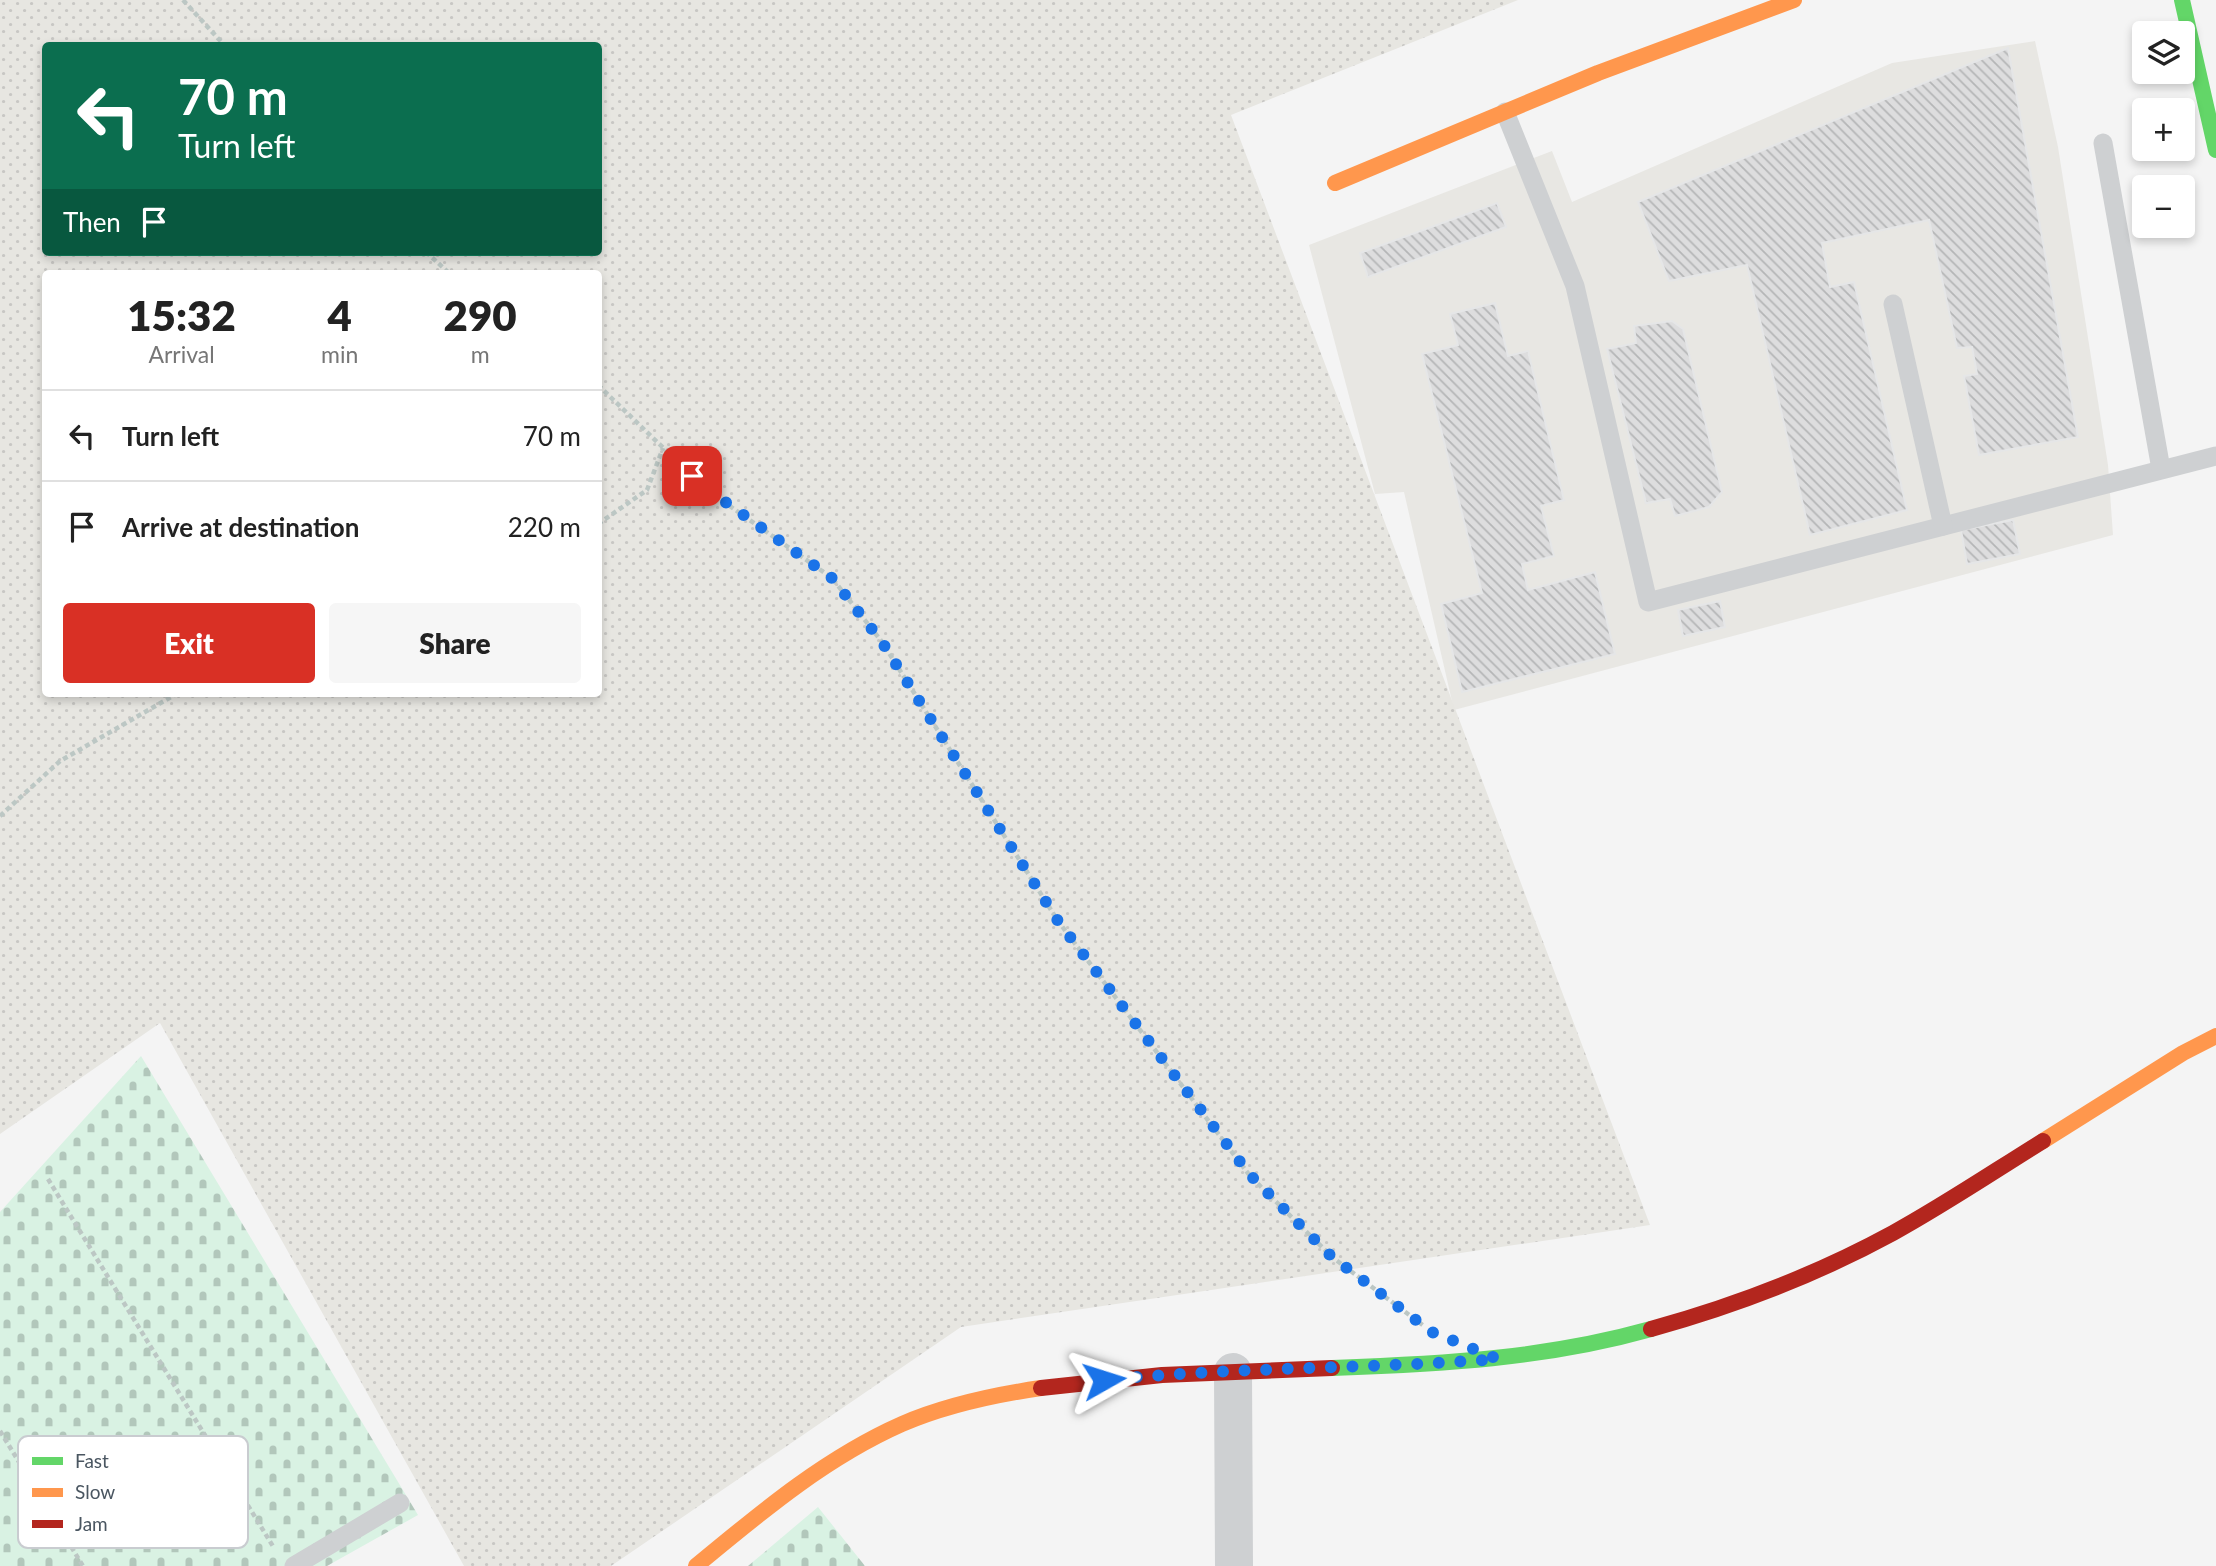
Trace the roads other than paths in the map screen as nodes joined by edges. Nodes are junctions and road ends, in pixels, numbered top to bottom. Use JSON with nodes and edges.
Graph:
{"nodes":[{"id":1,"x":1794,"y":0,"type":"edge"},
{"id":2,"x":2182,"y":0,"type":"edge"},
{"id":3,"x":1505,"y":112,"type":"junction"},
{"id":4,"x":2103,"y":143,"type":"dead end"},
{"id":5,"x":2216,"y":150,"type":"edge"},
{"id":6,"x":1335,"y":183,"type":"dead end"},
{"id":7,"x":1893,"y":304,"type":"dead end"},
{"id":8,"x":2216,"y":456,"type":"edge"},
{"id":9,"x":2161,"y":469,"type":"junction"},
{"id":10,"x":1943,"y":526,"type":"junction"},
{"id":11,"x":2216,"y":1036,"type":"edge"},
{"id":12,"x":1233,"y":1372,"type":"junction"},
{"id":13,"x":400,"y":1503,"type":"dead end"},
{"id":14,"x":294,"y":1566,"type":"edge"},
{"id":15,"x":696,"y":1566,"type":"edge"},
{"id":16,"x":1234,"y":1566,"type":"edge"}],
"edges":[{"from":1,"to":3,"type":"street"},
{"from":2,"to":5,"type":"street"},
{"from":3,"to":6,"type":"street"},
{"from":3,"to":10,"type":"lane"},
{"from":4,"to":9,"type":"lane"},
{"from":7,"to":10,"type":"lane"},
{"from":8,"to":9,"type":"lane"},
{"from":9,"to":10,"type":"lane"},
{"from":11,"to":12,"type":"street"},
{"from":12,"to":15,"type":"street"},
{"from":12,"to":16,"type":"street"},
{"from":13,"to":14,"type":"lane"}]}
